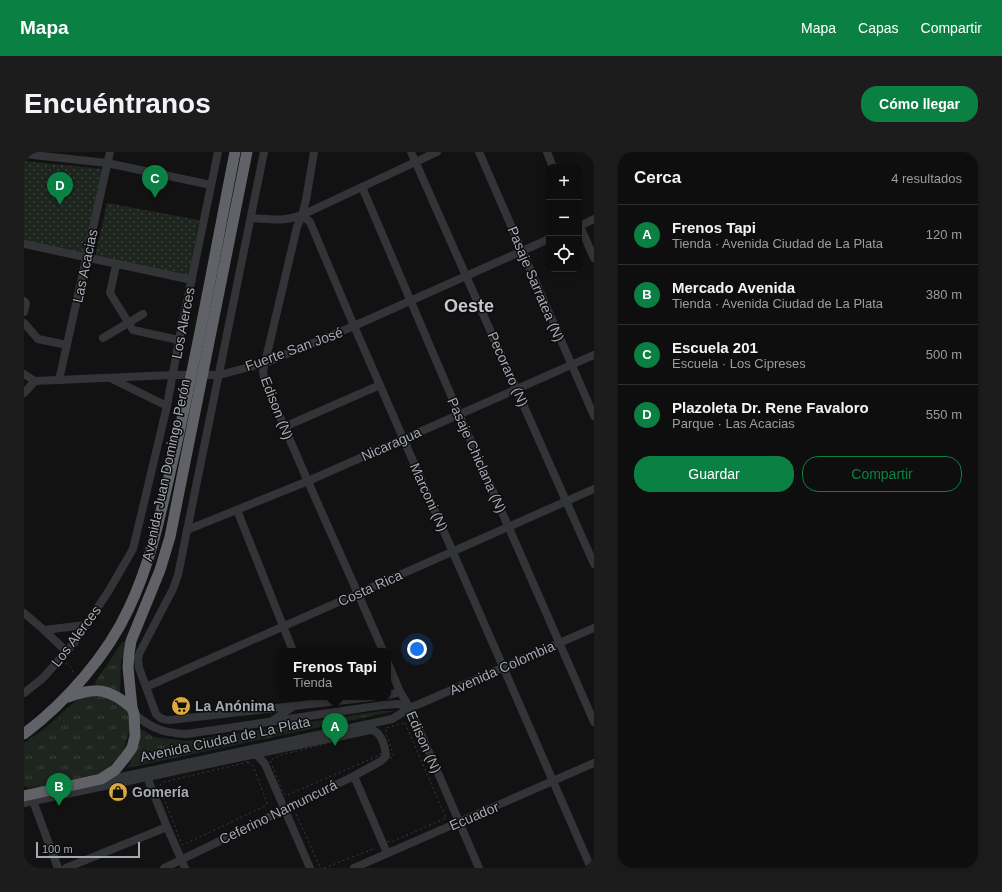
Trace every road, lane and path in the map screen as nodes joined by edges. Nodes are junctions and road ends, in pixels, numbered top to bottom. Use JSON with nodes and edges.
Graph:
{"nodes":[{"id":1,"x":110,"y":152,"type":"edge"},
{"id":2,"x":215,"y":152,"type":"edge"},
{"id":3,"x":234,"y":152,"type":"edge"},
{"id":4,"x":247,"y":152,"type":"edge"},
{"id":5,"x":264,"y":152,"type":"edge"},
{"id":6,"x":314,"y":152,"type":"edge"},
{"id":7,"x":412,"y":152,"type":"edge"},
{"id":8,"x":436,"y":152,"type":"edge"},
{"id":9,"x":479,"y":152,"type":"edge"},
{"id":10,"x":547,"y":152,"type":"edge"},
{"id":11,"x":24,"y":154,"type":"edge"},
{"id":12,"x":57,"y":155,"type":"edge"},
{"id":13,"x":416,"y":162,"type":"junction"},
{"id":14,"x":107,"y":163,"type":"junction"},
{"id":15,"x":552,"y":164,"type":"edge"},
{"id":16,"x":211,"y":185,"type":"junction"},
{"id":17,"x":362,"y":187,"type":"junction"},
{"id":18,"x":302,"y":215,"type":"junction"},
{"id":19,"x":251,"y":218,"type":"junction"},
{"id":20,"x":594,"y":219,"type":"edge"},
{"id":21,"x":582,"y":224,"type":"edge"},
{"id":22,"x":582,"y":232,"type":"edge"},
{"id":23,"x":546,"y":240,"type":"edge"},
{"id":24,"x":24,"y":244,"type":"edge"},
{"id":25,"x":522,"y":251,"type":"junction"},
{"id":26,"x":87,"y":258,"type":"junction"},
{"id":27,"x":594,"y":258,"type":"edge"},
{"id":28,"x":116,"y":265,"type":"junction"},
{"id":29,"x":467,"y":276,"type":"junction"},
{"id":30,"x":192,"y":280,"type":"junction"},
{"id":31,"x":411,"y":301,"type":"junction"},
{"id":32,"x":24,"y":302,"type":"edge"},
{"id":33,"x":24,"y":312,"type":"edge"},
{"id":34,"x":143,"y":314,"type":"dead end"},
{"id":35,"x":24,"y":322,"type":"edge"},
{"id":36,"x":128,"y":323,"type":"junction"},
{"id":37,"x":354,"y":326,"type":"junction"},
{"id":38,"x":103,"y":338,"type":"dead end"},
{"id":39,"x":179,"y":340,"type":"junction"},
{"id":40,"x":67,"y":345,"type":"junction"},
{"id":41,"x":594,"y":355,"type":"edge"},
{"id":42,"x":265,"y":362,"type":"junction"},
{"id":43,"x":571,"y":365,"type":"junction"},
{"id":44,"x":24,"y":374,"type":"edge"},
{"id":45,"x":173,"y":375,"type":"junction"},
{"id":46,"x":219,"y":375,"type":"junction"},
{"id":47,"x":109,"y":377,"type":"junction"},
{"id":48,"x":59,"y":380,"type":"junction"},
{"id":49,"x":36,"y":381,"type":"junction"},
{"id":50,"x":380,"y":385,"type":"junction"},
{"id":51,"x":517,"y":389,"type":"junction"},
{"id":52,"x":24,"y":393,"type":"edge"},
{"id":53,"x":167,"y":406,"type":"junction"},
{"id":54,"x":459,"y":414,"type":"junction"},
{"id":55,"x":594,"y":416,"type":"edge"},
{"id":56,"x":284,"y":427,"type":"junction"},
{"id":57,"x":403,"y":439,"type":"junction"},
{"id":58,"x":308,"y":481,"type":"junction"},
{"id":59,"x":594,"y":489,"type":"edge"},
{"id":60,"x":566,"y":501,"type":"junction"},
{"id":61,"x":237,"y":510,"type":"junction"},
{"id":62,"x":508,"y":527,"type":"junction"},
{"id":63,"x":187,"y":530,"type":"junction"},
{"id":64,"x":454,"y":552,"type":"junction"},
{"id":65,"x":594,"y":564,"type":"edge"},
{"id":66,"x":358,"y":592,"type":"junction"},
{"id":67,"x":24,"y":613,"type":"edge"},
{"id":68,"x":86,"y":626,"type":"junction"},
{"id":69,"x":283,"y":626,"type":"junction"},
{"id":70,"x":594,"y":628,"type":"edge"},
{"id":71,"x":44,"y":630,"type":"junction"},
{"id":72,"x":560,"y":643,"type":"junction"},
{"id":73,"x":292,"y":648,"type":"edge"},
{"id":74,"x":382,"y":648,"type":"edge"},
{"id":75,"x":64,"y":655,"type":"junction"},
{"id":76,"x":504,"y":668,"type":"junction"},
{"id":77,"x":391,"y":670,"type":"edge"},
{"id":78,"x":74,"y":675,"type":"dead end"},
{"id":79,"x":146,"y":687,"type":"junction"},
{"id":80,"x":400,"y":692,"type":"junction"},
{"id":81,"x":24,"y":693,"type":"edge"},
{"id":82,"x":391,"y":694,"type":"edge"},
{"id":83,"x":67,"y":697,"type":"junction"},
{"id":84,"x":313,"y":700,"type":"edge"},
{"id":85,"x":295,"y":705,"type":"junction"},
{"id":86,"x":410,"y":708,"type":"junction"},
{"id":87,"x":133,"y":711,"type":"junction"},
{"id":88,"x":61,"y":721,"type":"dead end"},
{"id":89,"x":270,"y":722,"type":"junction"},
{"id":90,"x":594,"y":722,"type":"edge"},
{"id":91,"x":71,"y":727,"type":"dead end"},
{"id":92,"x":386,"y":728,"type":"dead end"},
{"id":93,"x":373,"y":731,"type":"junction"},
{"id":94,"x":24,"y":734,"type":"edge"},
{"id":95,"x":232,"y":753,"type":"junction"},
{"id":96,"x":257,"y":755,"type":"junction"},
{"id":97,"x":270,"y":760,"type":"dead end"},
{"id":98,"x":594,"y":763,"type":"edge"},
{"id":99,"x":253,"y":766,"type":"joint"},
{"id":100,"x":357,"y":776,"type":"junction"},
{"id":101,"x":121,"y":777,"type":"junction"},
{"id":102,"x":147,"y":777,"type":"junction"},
{"id":103,"x":101,"y":779,"type":"junction"},
{"id":104,"x":553,"y":782,"type":"junction"},
{"id":105,"x":94,"y":789,"type":"junction"},
{"id":106,"x":27,"y":797,"type":"edge"},
{"id":107,"x":284,"y":809,"type":"junction"},
{"id":108,"x":295,"y":813,"type":"dead end"},
{"id":109,"x":459,"y":822,"type":"junction"},
{"id":110,"x":167,"y":826,"type":"junction"},
{"id":111,"x":378,"y":847,"type":"dead end"},
{"id":112,"x":387,"y":853,"type":"junction"},
{"id":113,"x":181,"y":859,"type":"junction"},
{"id":114,"x":58,"y":868,"type":"edge"},
{"id":115,"x":66,"y":868,"type":"edge"},
{"id":116,"x":164,"y":868,"type":"edge"},
{"id":117,"x":185,"y":868,"type":"edge"},
{"id":118,"x":310,"y":868,"type":"edge"},
{"id":119,"x":323,"y":868,"type":"edge"},
{"id":120,"x":354,"y":868,"type":"edge"},
{"id":121,"x":479,"y":868,"type":"edge"},
{"id":122,"x":592,"y":868,"type":"edge"}],
"edges":[{"from":1,"to":14,"type":"street","name":"Las Acacias"},
{"from":2,"to":16,"type":"street","name":"Los Alerces"},
{"from":3,"to":83,"type":"highway","name":"Avenida Juan Domingo Perón"},
{"from":4,"to":87,"type":"highway","name":"Avenida Juan Domingo Perón"},
{"from":5,"to":19,"type":"street"},
{"from":6,"to":18,"type":"street","name":"Edison (N)"},
{"from":7,"to":13,"type":"street","name":"Pecoraro (N)"},
{"from":8,"to":13,"type":"street"},
{"from":9,"to":25,"type":"street","name":"Pasaje Sarratea (N)"},
{"from":10,"to":15,"type":"street"},
{"from":11,"to":12,"type":"street"},
{"from":12,"to":14,"type":"street"},
{"from":13,"to":17,"type":"street"},
{"from":13,"to":29,"type":"street","name":"Pecoraro (N)"},
{"from":14,"to":16,"type":"street"},
{"from":14,"to":26,"type":"street","name":"Las Acacias"},
{"from":16,"to":30,"type":"street","name":"Los Alerces"},
{"from":17,"to":18,"type":"street"},
{"from":17,"to":31,"type":"street","name":"Pasaje Chiclana (N)"},
{"from":18,"to":19,"type":"street"},
{"from":18,"to":37,"type":"street","name":"Marconi (N)"},
{"from":18,"to":42,"type":"street","name":"Edison (N)"},
{"from":19,"to":46,"type":"street"},
{"from":20,"to":21,"type":"street"},
{"from":22,"to":27,"type":"street"},
{"from":23,"to":25,"type":"street","name":"Fuerte San José"},
{"from":24,"to":26,"type":"street"},
{"from":25,"to":29,"type":"street","name":"Fuerte San José"},
{"from":25,"to":43,"type":"street","name":"Pasaje Sarratea (N)"},
{"from":26,"to":28,"type":"street"},
{"from":26,"to":40,"type":"street","name":"Las Acacias"},
{"from":28,"to":30,"type":"street"},
{"from":28,"to":36,"type":"street"},
{"from":29,"to":31,"type":"street","name":"Fuerte San José"},
{"from":29,"to":51,"type":"street","name":"Pecoraro (N)"},
{"from":30,"to":39,"type":"street","name":"Los Alerces"},
{"from":31,"to":37,"type":"street","name":"Fuerte San José"},
{"from":31,"to":54,"type":"street","name":"Pasaje Chiclana (N)"},
{"from":32,"to":33,"type":"street"},
{"from":34,"to":36,"type":"street"},
{"from":35,"to":40,"type":"street"},
{"from":36,"to":38,"type":"street"},
{"from":36,"to":39,"type":"street"},
{"from":37,"to":42,"type":"street","name":"Fuerte San José"},
{"from":37,"to":50,"type":"street","name":"Marconi (N)"},
{"from":39,"to":45,"type":"street","name":"Los Alerces"},
{"from":40,"to":48,"type":"street","name":"Las Acacias"},
{"from":41,"to":43,"type":"street","name":"Nicaragua"},
{"from":42,"to":46,"type":"street","name":"Fuerte San José"},
{"from":42,"to":56,"type":"street","name":"Edison (N)"},
{"from":43,"to":51,"type":"street","name":"Nicaragua"},
{"from":43,"to":55,"type":"street","name":"Pasaje Sarratea (N)"},
{"from":44,"to":49,"type":"street"},
{"from":45,"to":46,"type":"street","name":"Fuerte San José"},
{"from":45,"to":47,"type":"street","name":"Fuerte San José"},
{"from":45,"to":53,"type":"street","name":"Los Alerces"},
{"from":46,"to":63,"type":"street"},
{"from":47,"to":48,"type":"street","name":"Fuerte San José"},
{"from":47,"to":53,"type":"street"},
{"from":48,"to":49,"type":"street","name":"Fuerte San José"},
{"from":49,"to":52,"type":"street"},
{"from":50,"to":56,"type":"street"},
{"from":50,"to":57,"type":"street","name":"Marconi (N)"},
{"from":51,"to":54,"type":"street","name":"Nicaragua"},
{"from":51,"to":60,"type":"street","name":"Pecoraro (N)"},
{"from":53,"to":68,"type":"street","name":"Los Alerces"},
{"from":54,"to":57,"type":"street","name":"Nicaragua"},
{"from":54,"to":62,"type":"street","name":"Pasaje Chiclana (N)"},
{"from":56,"to":58,"type":"street","name":"Edison (N)"},
{"from":57,"to":58,"type":"street","name":"Nicaragua"},
{"from":57,"to":64,"type":"street","name":"Marconi (N)"},
{"from":58,"to":61,"type":"street","name":"Nicaragua"},
{"from":58,"to":66,"type":"street","name":"Edison (N)"},
{"from":59,"to":60,"type":"street","name":"Costa Rica"},
{"from":60,"to":62,"type":"street","name":"Costa Rica"},
{"from":60,"to":65,"type":"street","name":"Pecoraro (N)"},
{"from":61,"to":63,"type":"street","name":"Nicaragua"},
{"from":61,"to":69,"type":"street"},
{"from":62,"to":64,"type":"street","name":"Costa Rica"},
{"from":62,"to":72,"type":"street","name":"Pasaje Chiclana (N)"},
{"from":63,"to":79,"type":"street"},
{"from":64,"to":66,"type":"street","name":"Costa Rica"},
{"from":64,"to":76,"type":"street","name":"Marconi (N)"},
{"from":66,"to":69,"type":"street","name":"Costa Rica"},
{"from":66,"to":74,"type":"street","name":"Edison (N)"},
{"from":67,"to":71,"type":"street"},
{"from":68,"to":71,"type":"street"},
{"from":68,"to":75,"type":"street","name":"Los Alerces"},
{"from":69,"to":73,"type":"street"},
{"from":69,"to":79,"type":"street","name":"Costa Rica"},
{"from":70,"to":72,"type":"street","name":"Avenida Colombia"},
{"from":71,"to":75,"type":"street"},
{"from":72,"to":76,"type":"street","name":"Avenida Colombia"},
{"from":72,"to":90,"type":"street","name":"Pasaje Chiclana (N)"},
{"from":75,"to":78,"type":"path"},
{"from":75,"to":81,"type":"street","name":"Los Alerces"},
{"from":76,"to":86,"type":"street","name":"Avenida Colombia"},
{"from":76,"to":104,"type":"street","name":"Marconi (N)"},
{"from":77,"to":80,"type":"street","name":"Edison (N)"},
{"from":79,"to":85,"type":"street","name":"Avenida Ciudad de La Plata"},
{"from":80,"to":82,"type":"street"},
{"from":80,"to":86,"type":"street","name":"Edison (N)"},
{"from":83,"to":87,"type":"highway"},
{"from":83,"to":94,"type":"highway"},
{"from":84,"to":85,"type":"street","name":"Avenida Ciudad de La Plata"},
{"from":85,"to":89,"type":"street"},
{"from":86,"to":89,"type":"street","name":"Avenida Ciudad de La Plata"},
{"from":86,"to":95,"type":"street","name":"Avenida Ciudad de La Plata"},
{"from":86,"to":109,"type":"street","name":"Edison (N)"},
{"from":87,"to":89,"type":"street","name":"Avenida Ciudad de La Plata"},
{"from":87,"to":103,"type":"highway","name":"Avenida Juan Domingo Perón"},
{"from":88,"to":91,"type":"path"},
{"from":92,"to":100,"type":"path"},
{"from":93,"to":96,"type":"street","name":"Avenida Ciudad de La Plata"},
{"from":93,"to":97,"type":"path"},
{"from":93,"to":100,"type":"street","name":"Ceferino Namuncurá"},
{"from":95,"to":96,"type":"street"},
{"from":95,"to":101,"type":"street","name":"Avenida Ciudad de La Plata"},
{"from":96,"to":102,"type":"street","name":"Avenida Ciudad de La Plata"},
{"from":96,"to":107,"type":"street"},
{"from":98,"to":104,"type":"street","name":"Ecuador"},
{"from":99,"to":99,"type":"path"},
{"from":100,"to":107,"type":"street","name":"Ceferino Namuncurá"},
{"from":100,"to":112,"type":"street"},
{"from":101,"to":103,"type":"street","name":"Avenida Ciudad de La Plata"},
{"from":101,"to":105,"type":"street"},
{"from":102,"to":105,"type":"street","name":"Avenida Ciudad de La Plata"},
{"from":102,"to":110,"type":"street"},
{"from":103,"to":106,"type":"highway","name":"Avenida Ciudad de La Plata"},
{"from":104,"to":109,"type":"street","name":"Ecuador"},
{"from":104,"to":122,"type":"street","name":"Marconi (N)"},
{"from":105,"to":106,"type":"street","name":"Avenida Ciudad de La Plata"},
{"from":106,"to":114,"type":"street"},
{"from":107,"to":113,"type":"street","name":"Ceferino Namuncurá"},
{"from":107,"to":118,"type":"street"},
{"from":108,"to":119,"type":"path"},
{"from":109,"to":112,"type":"street","name":"Ecuador"},
{"from":109,"to":121,"type":"street","name":"Edison (N)"},
{"from":110,"to":113,"type":"street"},
{"from":110,"to":115,"type":"street"},
{"from":111,"to":119,"type":"path"},
{"from":112,"to":120,"type":"street","name":"Ecuador"},
{"from":113,"to":116,"type":"street","name":"Ceferino Namuncurá"},
{"from":113,"to":117,"type":"street"}]}
